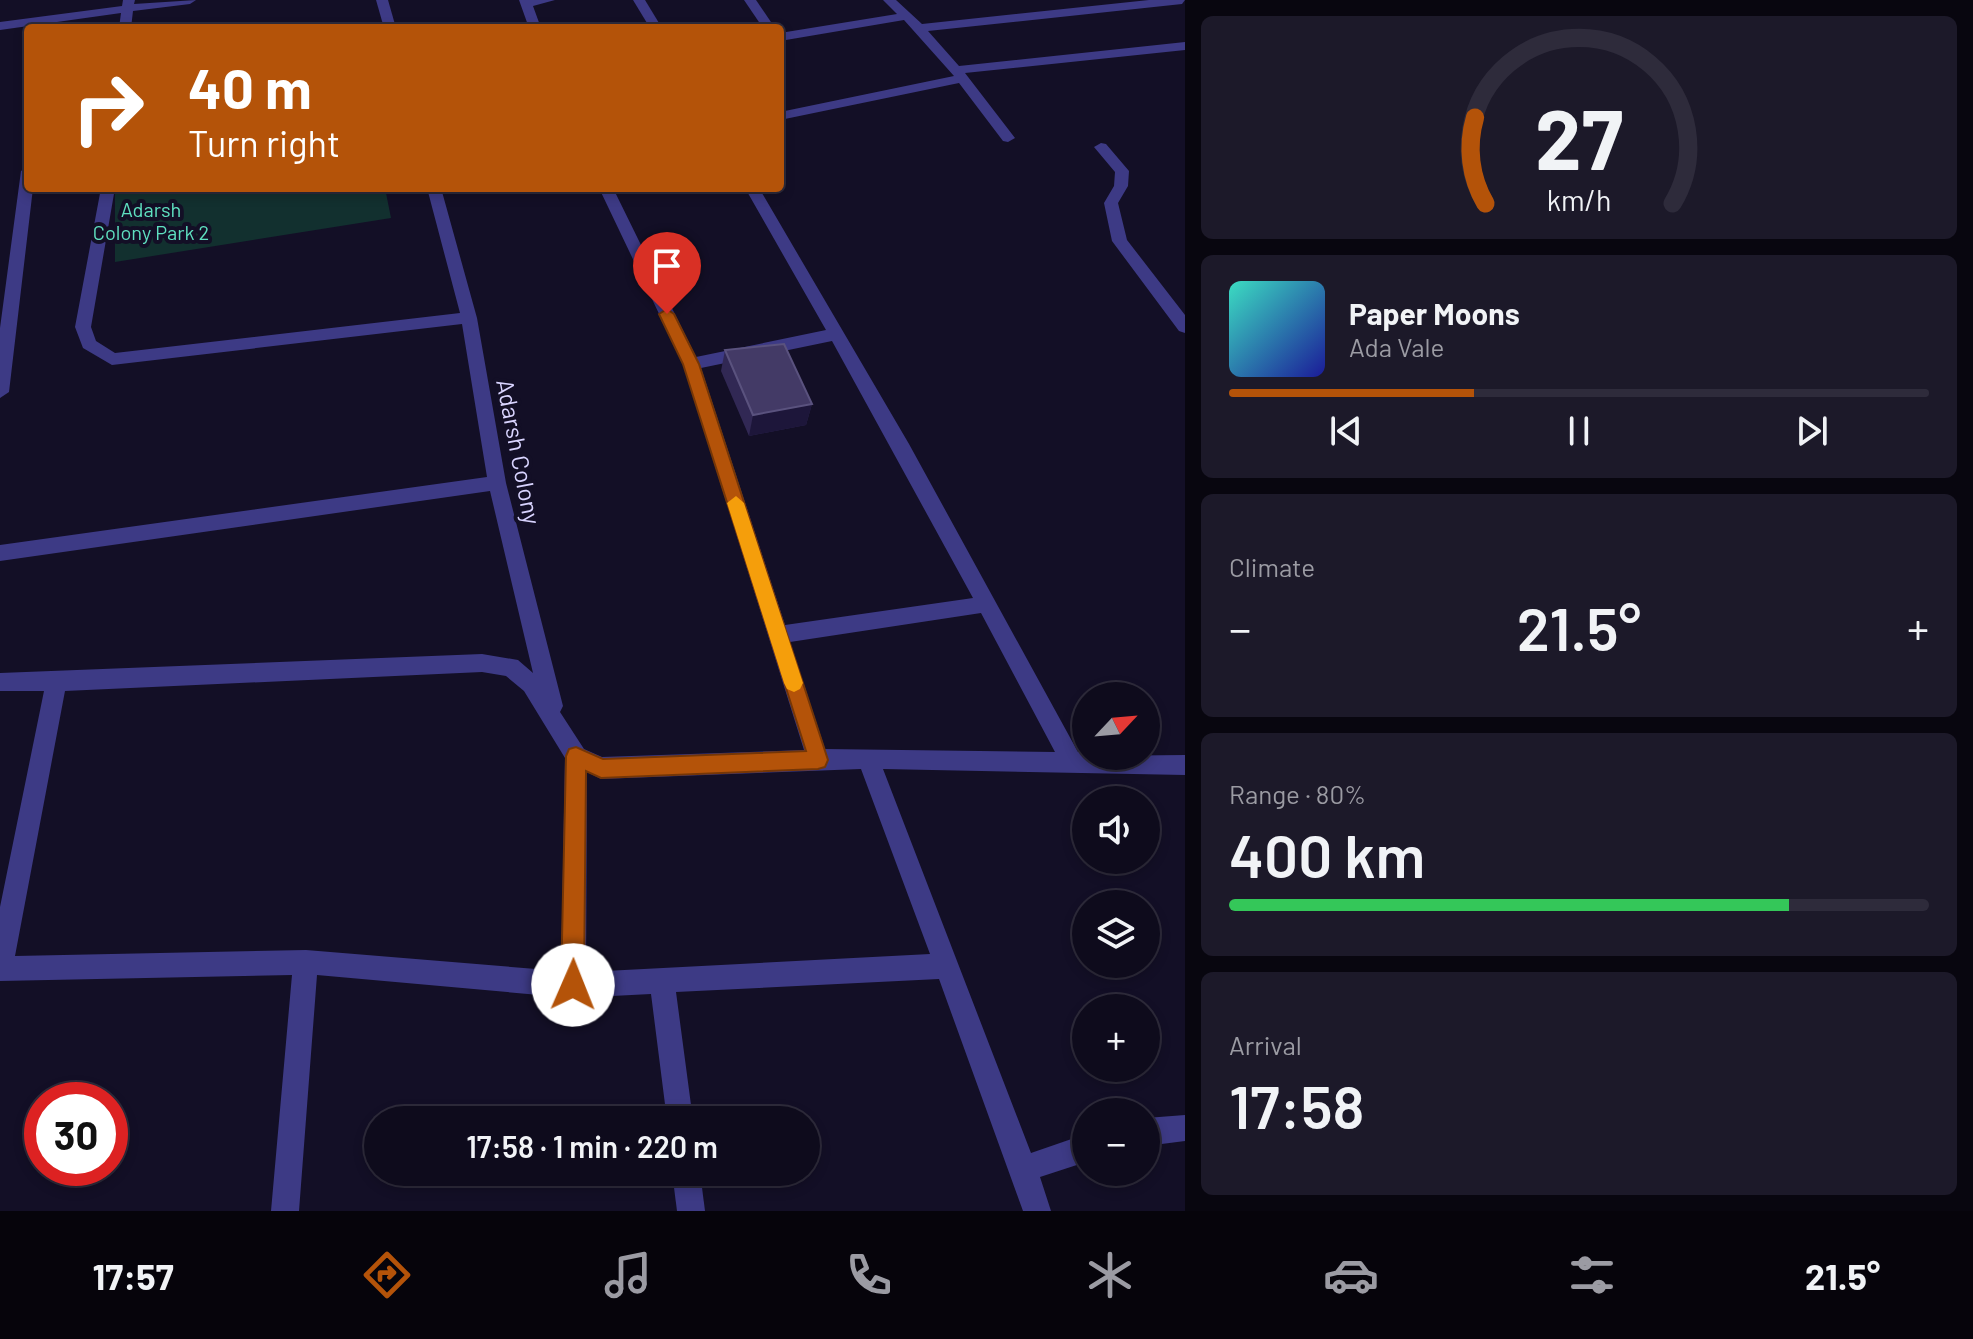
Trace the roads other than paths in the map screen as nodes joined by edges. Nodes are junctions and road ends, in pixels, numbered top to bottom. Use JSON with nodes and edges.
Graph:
{"nodes":[{"id":1,"x":190,"y":0,"type":"edge"},
{"id":2,"x":382,"y":0,"type":"edge"},
{"id":3,"x":549,"y":0,"type":"edge"},
{"id":4,"x":639,"y":0,"type":"edge"},
{"id":5,"x":750,"y":0,"type":"edge"},
{"id":6,"x":889,"y":0,"type":"edge"},
{"id":7,"x":1182,"y":0,"type":"edge"},
{"id":8,"x":526,"y":2,"type":"edge"},
{"id":9,"x":128,"y":4,"type":"edge"},
{"id":10,"x":907,"y":16,"type":"junction"},
{"id":11,"x":46,"y":24,"type":"edge"},
{"id":12,"x":126,"y":24,"type":"edge"},
{"id":13,"x":389,"y":24,"type":"edge"},
{"id":14,"x":534,"y":24,"type":"edge"},
{"id":15,"x":654,"y":24,"type":"edge"},
{"id":16,"x":766,"y":24,"type":"edge"},
{"id":17,"x":24,"y":25,"type":"edge"},
{"id":18,"x":0,"y":26,"type":"edge"},
{"id":19,"x":921,"y":28,"type":"junction"},
{"id":20,"x":784,"y":36,"type":"edge"},
{"id":21,"x":1185,"y":46,"type":"edge"},
{"id":22,"x":960,"y":74,"type":"junction"},
{"id":23,"x":784,"y":115,"type":"edge"},
{"id":24,"x":1008,"y":138,"type":"dead end"},
{"id":25,"x":1101,"y":147,"type":"dead end"},
{"id":26,"x":25,"y":192,"type":"edge"},
{"id":27,"x":107,"y":192,"type":"edge"},
{"id":28,"x":435,"y":192,"type":"edge"},
{"id":29,"x":608,"y":192,"type":"edge"},
{"id":30,"x":754,"y":192,"type":"edge"},
{"id":31,"x":469,"y":318,"type":"junction"},
{"id":32,"x":1185,"y":327,"type":"edge"},
{"id":33,"x":837,"y":334,"type":"junction"},
{"id":34,"x":691,"y":364,"type":"junction"},
{"id":35,"x":0,"y":392,"type":"edge"},
{"id":36,"x":497,"y":483,"type":"junction"},
{"id":37,"x":0,"y":553,"type":"edge"},
{"id":38,"x":987,"y":604,"type":"junction"},
{"id":39,"x":778,"y":635,"type":"junction"},
{"id":40,"x":0,"y":682,"type":"edge"},
{"id":41,"x":56,"y":682,"type":"junction"},
{"id":42,"x":556,"y":725,"type":"junction"},
{"id":43,"x":576,"y":756,"type":"junction"},
{"id":44,"x":868,"y":758,"type":"junction"},
{"id":45,"x":818,"y":760,"type":"junction"},
{"id":46,"x":1072,"y":762,"type":"joint"},
{"id":47,"x":1160,"y":764,"type":"edge"},
{"id":48,"x":1185,"y":765,"type":"edge"},
{"id":49,"x":306,"y":962,"type":"junction"},
{"id":50,"x":946,"y":966,"type":"junction"},
{"id":51,"x":0,"y":969,"type":"edge"},
{"id":52,"x":662,"y":980,"type":"junction"},
{"id":53,"x":573,"y":985,"type":"junction"},
{"id":54,"x":678,"y":1106,"type":"edge"},
{"id":55,"x":1185,"y":1128,"type":"edge"},
{"id":56,"x":1160,"y":1131,"type":"edge"},
{"id":57,"x":1072,"y":1153,"type":"edge"},
{"id":58,"x":1024,"y":1169,"type":"junction"},
{"id":59,"x":688,"y":1186,"type":"edge"},
{"id":60,"x":285,"y":1211,"type":"edge"},
{"id":61,"x":691,"y":1211,"type":"edge"},
{"id":62,"x":1037,"y":1211,"type":"edge"}],
"edges":[{"from":1,"to":9,"type":"street"},
{"from":2,"to":13,"type":"street"},
{"from":3,"to":8,"type":"street"},
{"from":4,"to":15,"type":"street"},
{"from":5,"to":16,"type":"street"},
{"from":6,"to":10,"type":"street"},
{"from":7,"to":19,"type":"street"},
{"from":8,"to":14,"type":"street"},
{"from":9,"to":11,"type":"street"},
{"from":9,"to":12,"type":"street"},
{"from":10,"to":19,"type":"street"},
{"from":10,"to":20,"type":"street"},
{"from":17,"to":18,"type":"street"},
{"from":19,"to":22,"type":"street"},
{"from":21,"to":22,"type":"street"},
{"from":22,"to":23,"type":"street"},
{"from":22,"to":24,"type":"street"},
{"from":25,"to":32,"type":"street"},
{"from":26,"to":35,"type":"street"},
{"from":27,"to":31,"type":"street"},
{"from":28,"to":31,"type":"street","name":"Adarsh Colony"},
{"from":29,"to":34,"type":"street"},
{"from":30,"to":33,"type":"street"},
{"from":31,"to":36,"type":"street","name":"Adarsh Colony"},
{"from":33,"to":34,"type":"street"},
{"from":33,"to":38,"type":"street"},
{"from":34,"to":39,"type":"street"},
{"from":36,"to":37,"type":"street"},
{"from":36,"to":42,"type":"street","name":"Adarsh Colony"},
{"from":38,"to":39,"type":"street"},
{"from":38,"to":46,"type":"street"},
{"from":39,"to":45,"type":"street"},
{"from":40,"to":41,"type":"street"},
{"from":41,"to":42,"type":"street"},
{"from":41,"to":51,"type":"street"},
{"from":42,"to":43,"type":"street"},
{"from":43,"to":45,"type":"street"},
{"from":43,"to":53,"type":"street"},
{"from":44,"to":45,"type":"street"},
{"from":44,"to":46,"type":"street"},
{"from":44,"to":50,"type":"street"},
{"from":47,"to":48,"type":"street"},
{"from":49,"to":51,"type":"street"},
{"from":49,"to":53,"type":"street"},
{"from":49,"to":60,"type":"street"},
{"from":50,"to":52,"type":"street"},
{"from":50,"to":58,"type":"street"},
{"from":52,"to":53,"type":"street"},
{"from":52,"to":54,"type":"street"},
{"from":55,"to":56,"type":"street"},
{"from":57,"to":58,"type":"street"},
{"from":58,"to":62,"type":"street"},
{"from":59,"to":61,"type":"street"}]}
